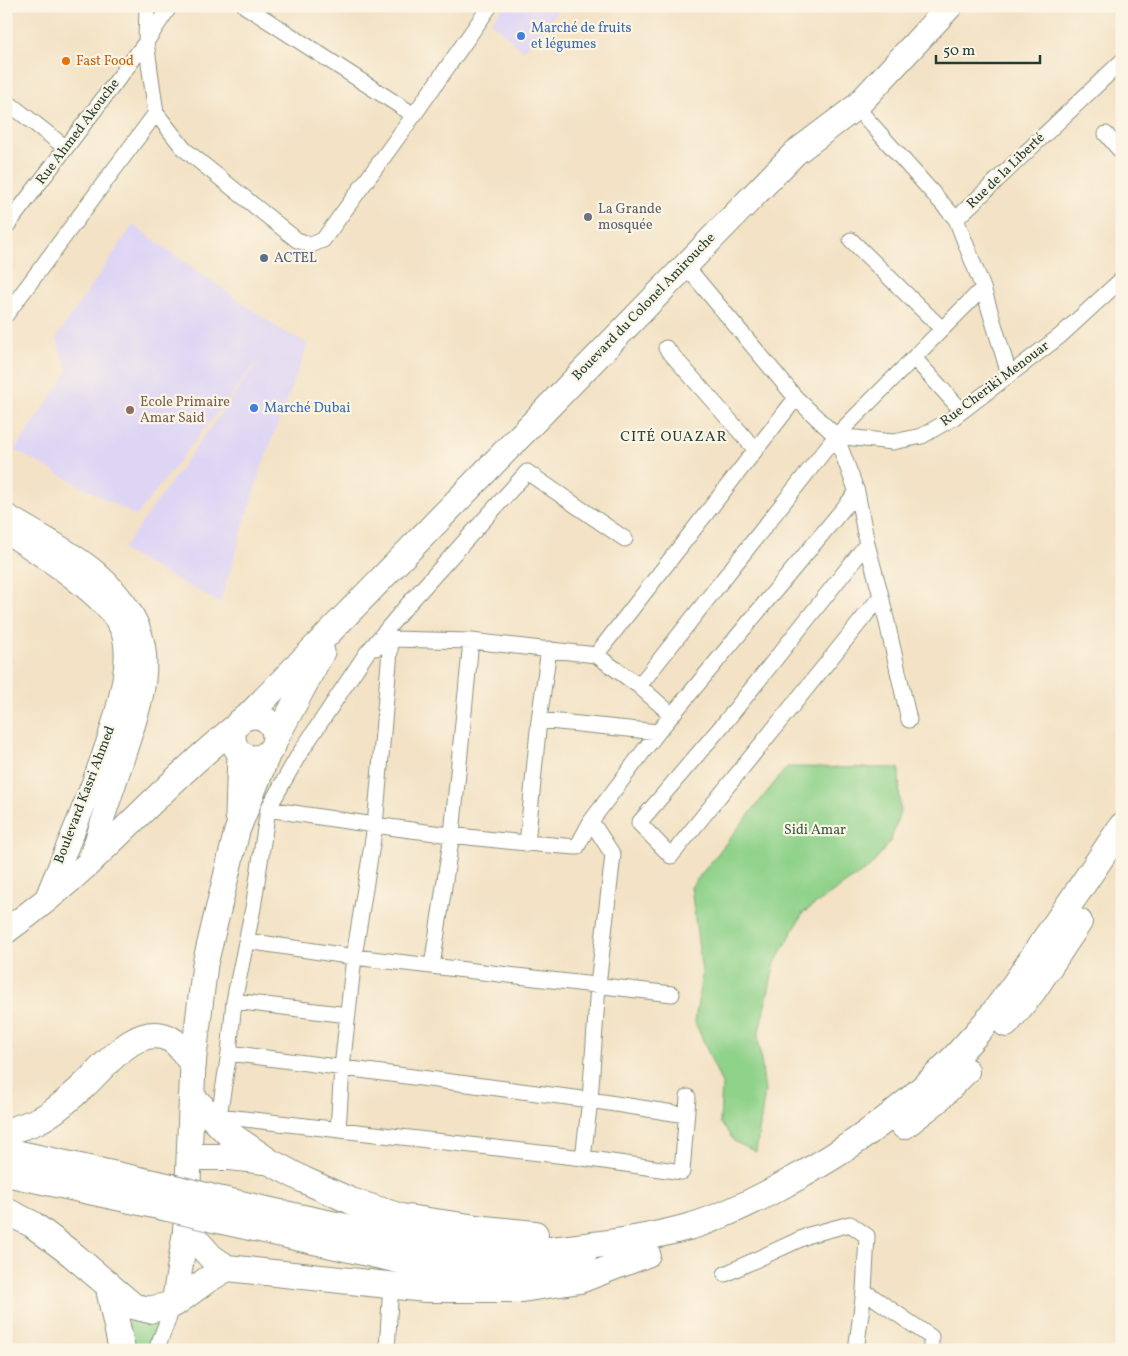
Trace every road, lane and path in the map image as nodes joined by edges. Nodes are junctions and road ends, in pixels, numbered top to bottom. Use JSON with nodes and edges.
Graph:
{"nodes":[{"id":1,"x":147,"y":6,"type":"edge"},
{"id":2,"x":170,"y":6,"type":"edge"},
{"id":3,"x":245,"y":6,"type":"edge"},
{"id":4,"x":490,"y":6,"type":"edge"},
{"id":5,"x":950,"y":6,"type":"edge"},
{"id":6,"x":146,"y":42,"type":"junction"},
{"id":7,"x":1122,"y":61,"type":"edge"},
{"id":8,"x":6,"y":102,"type":"edge"},
{"id":9,"x":856,"y":107,"type":"junction"},
{"id":10,"x":156,"y":113,"type":"junction"},
{"id":11,"x":414,"y":115,"type":"junction"},
{"id":12,"x":1106,"y":134,"type":"dead end"},
{"id":13,"x":66,"y":148,"type":"junction"},
{"id":14,"x":1122,"y":152,"type":"edge"},
{"id":15,"x":956,"y":219,"type":"junction"},
{"id":16,"x":6,"y":227,"type":"edge"},
{"id":17,"x":851,"y":240,"type":"dead end"},
{"id":18,"x":685,"y":265,"type":"junction"},
{"id":19,"x":1122,"y":279,"type":"edge"},
{"id":20,"x":983,"y":288,"type":"junction"},
{"id":21,"x":9,"y":306,"type":"edge"},
{"id":22,"x":942,"y":330,"type":"junction"},
{"id":23,"x":666,"y":348,"type":"dead end"},
{"id":24,"x":914,"y":358,"type":"junction"},
{"id":25,"x":1010,"y":374,"type":"junction"},
{"id":26,"x":796,"y":398,"type":"junction"},
{"id":27,"x":962,"y":411,"type":"junction"},
{"id":28,"x":836,"y":436,"type":"junction"},
{"id":29,"x":755,"y":449,"type":"junction"},
{"id":30,"x":857,"y":492,"type":"junction"},
{"id":31,"x":6,"y":515,"type":"edge"},
{"id":32,"x":6,"y":532,"type":"edge"},
{"id":33,"x":625,"y":538,"type":"dead end"},
{"id":34,"x":867,"y":544,"type":"junction"},
{"id":35,"x":881,"y":596,"type":"junction"},
{"id":36,"x":344,"y":616,"type":"junction"},
{"id":37,"x":391,"y":639,"type":"junction"},
{"id":38,"x":471,"y":641,"type":"junction"},
{"id":39,"x":549,"y":649,"type":"junction"},
{"id":40,"x":366,"y":654,"type":"junction"},
{"id":41,"x":596,"y":656,"type":"junction"},
{"id":42,"x":639,"y":686,"type":"junction"},
{"id":43,"x":672,"y":715,"type":"junction"},
{"id":44,"x":539,"y":720,"type":"junction"},
{"id":45,"x":909,"y":720,"type":"dead end"},
{"id":46,"x":658,"y":732,"type":"junction"},
{"id":47,"x":239,"y":735,"type":"junction"},
{"id":48,"x":271,"y":746,"type":"junction"},
{"id":49,"x":98,"y":800,"type":"junction"},
{"id":50,"x":268,"y":809,"type":"junction"},
{"id":51,"x":144,"y":810,"type":"junction"},
{"id":52,"x":591,"y":821,"type":"junction"},
{"id":53,"x":375,"y":826,"type":"junction"},
{"id":54,"x":1122,"y":826,"type":"edge"},
{"id":55,"x":238,"y":831,"type":"junction"},
{"id":56,"x":452,"y":834,"type":"junction"},
{"id":57,"x":527,"y":844,"type":"junction"},
{"id":58,"x":1122,"y":858,"type":"edge"},
{"id":59,"x":88,"y":864,"type":"junction"},
{"id":60,"x":44,"y":902,"type":"junction"},
{"id":61,"x":6,"y":931,"type":"edge"},
{"id":62,"x":247,"y":941,"type":"junction"},
{"id":63,"x":354,"y":957,"type":"junction"},
{"id":64,"x":432,"y":966,"type":"junction"},
{"id":65,"x":598,"y":985,"type":"junction"},
{"id":66,"x":672,"y":994,"type":"dead end"},
{"id":67,"x":234,"y":1001,"type":"junction"},
{"id":68,"x":348,"y":1015,"type":"junction"},
{"id":69,"x":229,"y":1052,"type":"junction"},
{"id":70,"x":193,"y":1064,"type":"junction"},
{"id":71,"x":342,"y":1068,"type":"junction"},
{"id":72,"x":192,"y":1097,"type":"junction"},
{"id":73,"x":688,"y":1097,"type":"dead end"},
{"id":74,"x":590,"y":1100,"type":"junction"},
{"id":75,"x":686,"y":1115,"type":"junction"},
{"id":76,"x":338,"y":1130,"type":"junction"},
{"id":77,"x":6,"y":1132,"type":"edge"},
{"id":78,"x":6,"y":1151,"type":"edge"},
{"id":79,"x":190,"y":1157,"type":"junction"},
{"id":80,"x":583,"y":1158,"type":"junction"},
{"id":81,"x":270,"y":1162,"type":"junction"},
{"id":82,"x":6,"y":1173,"type":"edge"},
{"id":83,"x":170,"y":1198,"type":"junction"},
{"id":84,"x":6,"y":1212,"type":"edge"},
{"id":85,"x":186,"y":1229,"type":"junction"},
{"id":86,"x":653,"y":1243,"type":"junction"},
{"id":87,"x":227,"y":1268,"type":"junction"},
{"id":88,"x":725,"y":1274,"type":"dead end"},
{"id":89,"x":108,"y":1284,"type":"junction"},
{"id":90,"x":391,"y":1286,"type":"junction"},
{"id":91,"x":864,"y":1290,"type":"junction"},
{"id":92,"x":174,"y":1304,"type":"junction"},
{"id":93,"x":122,"y":1350,"type":"edge"},
{"id":94,"x":156,"y":1350,"type":"edge"},
{"id":95,"x":387,"y":1350,"type":"edge"},
{"id":96,"x":856,"y":1350,"type":"edge"},
{"id":97,"x":931,"y":1350,"type":"edge"}],
"edges":[{"from":1,"to":6,"type":"street"},
{"from":2,"to":6,"type":"street","name":"Rue Ahmed Akouche"},
{"from":3,"to":11,"type":"street"},
{"from":4,"to":11,"type":"street"},
{"from":5,"to":9,"type":"main road","name":"Bouevard du Colonel Amirouche"},
{"from":6,"to":10,"type":"street"},
{"from":6,"to":13,"type":"street","name":"Rue Ahmed Akouche"},
{"from":7,"to":15,"type":"street","name":"Rue de la Liberté"},
{"from":8,"to":13,"type":"street"},
{"from":9,"to":15,"type":"street","name":"Rue de la Liberté"},
{"from":9,"to":18,"type":"main road","name":"Bouevard du Colonel Amirouche"},
{"from":10,"to":11,"type":"street"},
{"from":10,"to":21,"type":"street"},
{"from":12,"to":14,"type":"street"},
{"from":13,"to":16,"type":"street","name":"Rue Ahmed Akouche"},
{"from":15,"to":20,"type":"street"},
{"from":17,"to":22,"type":"street"},
{"from":18,"to":26,"type":"street"},
{"from":18,"to":36,"type":"main road","name":"Bouevard du Colonel Amirouche"},
{"from":19,"to":25,"type":"street","name":"Rue Cheriki Menouar"},
{"from":20,"to":22,"type":"street"},
{"from":20,"to":25,"type":"street"},
{"from":22,"to":24,"type":"street"},
{"from":23,"to":29,"type":"street"},
{"from":24,"to":27,"type":"street"},
{"from":24,"to":28,"type":"street"},
{"from":25,"to":27,"type":"street","name":"Rue Cheriki Menouar"},
{"from":26,"to":28,"type":"street"},
{"from":26,"to":29,"type":"street"},
{"from":27,"to":28,"type":"street","name":"Rue Cheriki Menouar"},
{"from":28,"to":30,"type":"street"},
{"from":28,"to":42,"type":"street"},
{"from":29,"to":41,"type":"street"},
{"from":30,"to":34,"type":"street"},
{"from":30,"to":43,"type":"street"},
{"from":31,"to":49,"type":"main road","name":"Boulevard Kasri Ahmed"},
{"from":32,"to":49,"type":"main road","name":"Boulevard Kasri Ahmed"},
{"from":33,"to":40,"type":"street"},
{"from":34,"to":35,"type":"street"},
{"from":34,"to":35,"type":"street"},
{"from":35,"to":45,"type":"street"},
{"from":36,"to":47,"type":"main road","name":"Bouevard du Colonel Amirouche"},
{"from":36,"to":48,"type":"main road","name":"Bouevard du Colonel Amirouche"},
{"from":37,"to":38,"type":"street"},
{"from":37,"to":40,"type":"street"},
{"from":37,"to":53,"type":"street"},
{"from":38,"to":39,"type":"street"},
{"from":38,"to":56,"type":"street"},
{"from":39,"to":41,"type":"street"},
{"from":39,"to":44,"type":"street"},
{"from":40,"to":50,"type":"street"},
{"from":41,"to":42,"type":"street"},
{"from":42,"to":43,"type":"street"},
{"from":43,"to":46,"type":"street"},
{"from":44,"to":46,"type":"street"},
{"from":44,"to":57,"type":"street"},
{"from":46,"to":52,"type":"street"},
{"from":47,"to":48,"type":"main road"},
{"from":47,"to":48,"type":"main road"},
{"from":47,"to":51,"type":"main road","name":"Bouevard du Colonel Amirouche"},
{"from":47,"to":55,"type":"main road"},
{"from":48,"to":55,"type":"main road","name":"Bouevard du Colonel Amirouche"},
{"from":49,"to":51,"type":"main road"},
{"from":49,"to":59,"type":"main road","name":"Boulevard Kasri Ahmed"},
{"from":49,"to":60,"type":"main road","name":"Boulevard Kasri Ahmed"},
{"from":50,"to":53,"type":"street"},
{"from":50,"to":62,"type":"street"},
{"from":51,"to":59,"type":"main road","name":"Bouevard du Colonel Amirouche"},
{"from":52,"to":57,"type":"street"},
{"from":52,"to":65,"type":"street"},
{"from":53,"to":56,"type":"street"},
{"from":53,"to":63,"type":"street"},
{"from":54,"to":86,"type":"highway"},
{"from":55,"to":70,"type":"main road"},
{"from":56,"to":57,"type":"street"},
{"from":56,"to":64,"type":"street"},
{"from":58,"to":86,"type":"highway"},
{"from":59,"to":60,"type":"main road","name":"Bouevard du Colonel Amirouche"},
{"from":60,"to":61,"type":"main road","name":"Bouevard du Colonel Amirouche"},
{"from":62,"to":63,"type":"street"},
{"from":62,"to":67,"type":"street"},
{"from":63,"to":64,"type":"street"},
{"from":63,"to":68,"type":"street"},
{"from":64,"to":65,"type":"street"},
{"from":65,"to":66,"type":"street"},
{"from":65,"to":74,"type":"street"},
{"from":67,"to":68,"type":"street"},
{"from":67,"to":69,"type":"street"},
{"from":68,"to":71,"type":"street"},
{"from":69,"to":71,"type":"street"},
{"from":69,"to":76,"type":"street"},
{"from":70,"to":72,"type":"main road"},
{"from":70,"to":77,"type":"highway"},
{"from":71,"to":74,"type":"street"},
{"from":71,"to":76,"type":"street"},
{"from":72,"to":79,"type":"main road"},
{"from":72,"to":81,"type":"highway"},
{"from":73,"to":75,"type":"street"},
{"from":74,"to":75,"type":"street"},
{"from":74,"to":80,"type":"street"},
{"from":75,"to":80,"type":"street"},
{"from":76,"to":80,"type":"street"},
{"from":78,"to":83,"type":"highway"},
{"from":79,"to":81,"type":"highway"},
{"from":79,"to":85,"type":"main road"},
{"from":81,"to":86,"type":"highway"},
{"from":82,"to":83,"type":"highway"},
{"from":83,"to":86,"type":"highway","bridge":true},
{"from":84,"to":89,"type":"highway"},
{"from":85,"to":87,"type":"highway"},
{"from":85,"to":92,"type":"main road"},
{"from":86,"to":90,"type":"highway"},
{"from":87,"to":90,"type":"highway"},
{"from":87,"to":92,"type":"highway"},
{"from":88,"to":91,"type":"street"},
{"from":89,"to":92,"type":"highway"},
{"from":89,"to":93,"type":"highway"},
{"from":90,"to":95,"type":"street"},
{"from":91,"to":96,"type":"street"},
{"from":91,"to":97,"type":"street"},
{"from":92,"to":94,"type":"street"}]}
